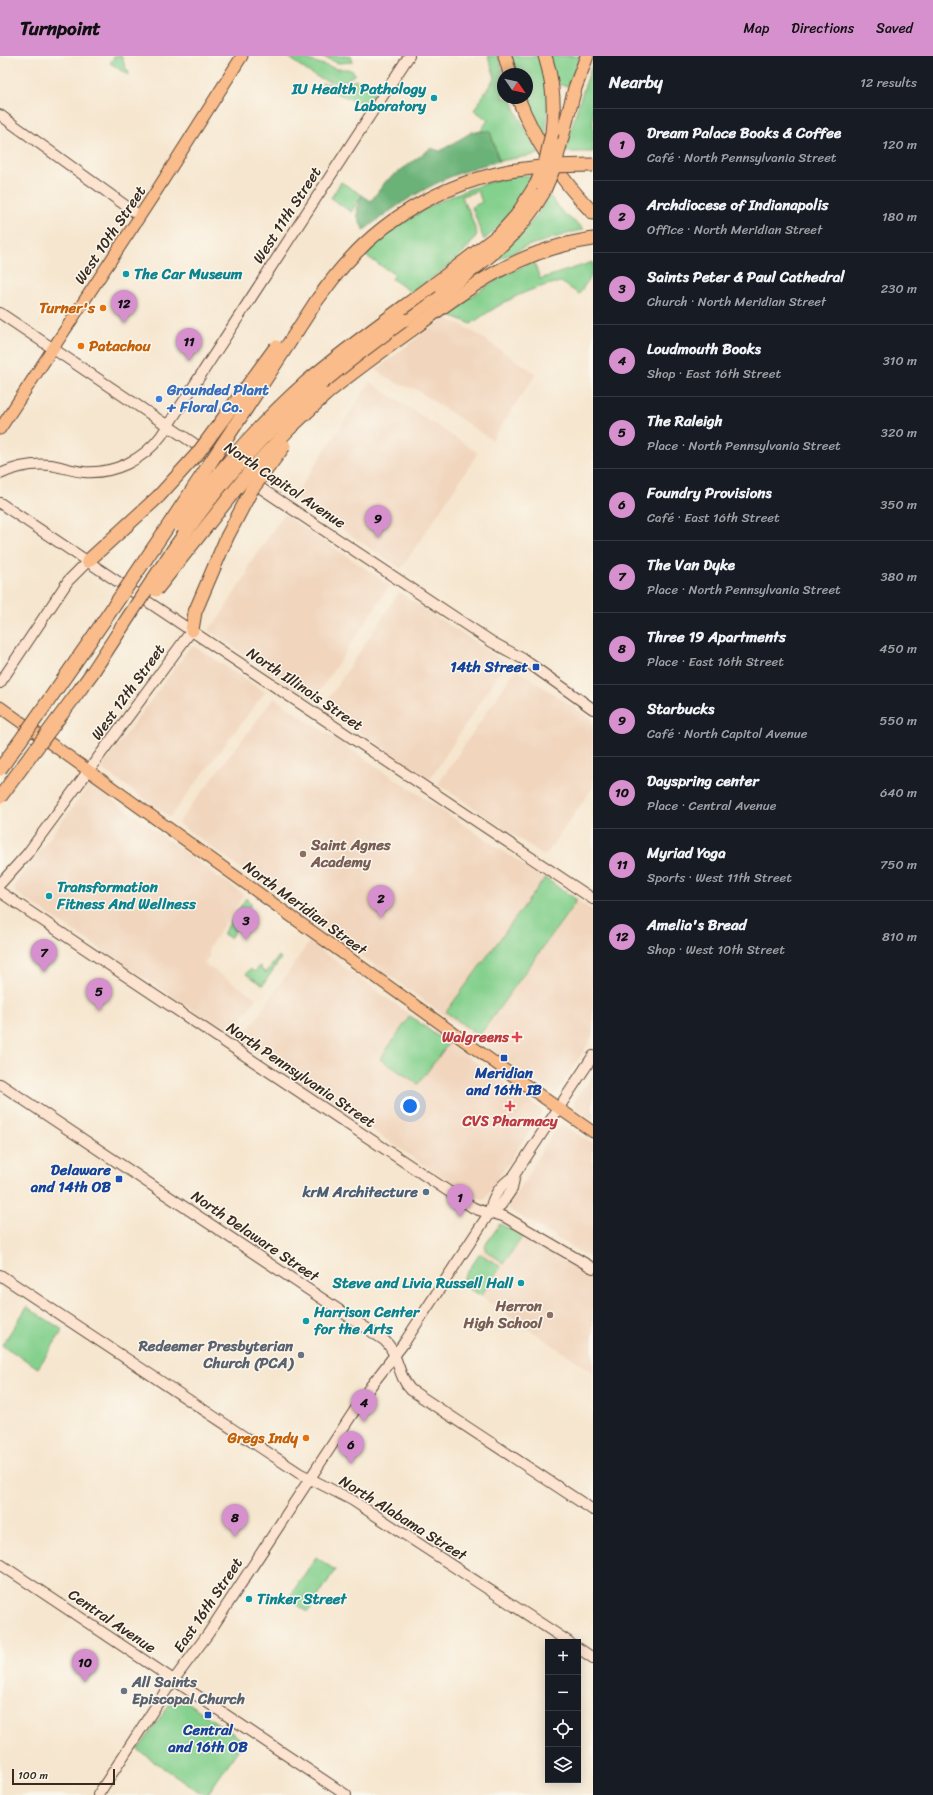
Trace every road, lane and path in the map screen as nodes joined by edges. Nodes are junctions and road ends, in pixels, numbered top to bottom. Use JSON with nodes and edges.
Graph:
{"nodes":[{"id":1,"x":242,"y":56,"type":"edge"},
{"id":2,"x":409,"y":56,"type":"edge"},
{"id":3,"x":505,"y":56,"type":"edge"},
{"id":4,"x":545,"y":56,"type":"edge"},
{"id":5,"x":587,"y":56,"type":"edge"},
{"id":6,"x":508,"y":68,"type":"edge"},
{"id":7,"x":521,"y":104,"type":"edge"},
{"id":8,"x":0,"y":115,"type":"edge"},
{"id":9,"x":593,"y":165,"type":"edge"},
{"id":10,"x":540,"y":188,"type":"junction"},
{"id":11,"x":593,"y":212,"type":"edge"},
{"id":12,"x":140,"y":216,"type":"junction"},
{"id":13,"x":588,"y":240,"type":"edge"},
{"id":14,"x":442,"y":292,"type":"junction"},
{"id":15,"x":316,"y":300,"type":"junction"},
{"id":16,"x":0,"y":312,"type":"edge"},
{"id":17,"x":53,"y":349,"type":"junction"},
{"id":18,"x":325,"y":396,"type":"junction"},
{"id":19,"x":168,"y":426,"type":"junction"},
{"id":20,"x":0,"y":429,"type":"edge"},
{"id":21,"x":0,"y":474,"type":"edge"},
{"id":22,"x":0,"y":503,"type":"edge"},
{"id":23,"x":88,"y":562,"type":"junction"},
{"id":24,"x":192,"y":630,"type":"junction"},
{"id":25,"x":84,"y":650,"type":"junction"},
{"id":26,"x":92,"y":673,"type":"junction"},
{"id":27,"x":0,"y":683,"type":"edge"},
{"id":28,"x":0,"y":707,"type":"edge"},
{"id":29,"x":593,"y":709,"type":"edge"},
{"id":30,"x":0,"y":769,"type":"edge"},
{"id":31,"x":88,"y":772,"type":"junction"},
{"id":32,"x":0,"y":797,"type":"edge"},
{"id":33,"x":0,"y":884,"type":"edge"},
{"id":34,"x":0,"y":892,"type":"edge"},
{"id":35,"x":593,"y":898,"type":"edge"},
{"id":36,"x":593,"y":1056,"type":"edge"},
{"id":37,"x":0,"y":1084,"type":"edge"},
{"id":38,"x":558,"y":1108,"type":"junction"},
{"id":39,"x":593,"y":1132,"type":"edge"},
{"id":40,"x":490,"y":1212,"type":"junction"},
{"id":41,"x":593,"y":1268,"type":"edge"},
{"id":42,"x":0,"y":1275,"type":"edge"},
{"id":43,"x":394,"y":1356,"type":"junction"},
{"id":44,"x":310,"y":1480,"type":"junction"},
{"id":45,"x":593,"y":1510,"type":"edge"},
{"id":46,"x":0,"y":1564,"type":"edge"},
{"id":47,"x":564,"y":1639,"type":"edge"},
{"id":48,"x":581,"y":1650,"type":"edge"},
{"id":49,"x":593,"y":1658,"type":"edge"},
{"id":50,"x":174,"y":1680,"type":"junction"},
{"id":51,"x":98,"y":1795,"type":"edge"},
{"id":52,"x":346,"y":1795,"type":"edge"}],
"edges":[{"from":1,"to":12,"type":"main road","name":"West 10th Street"},
{"from":2,"to":19,"type":"main road","name":"West 11th Street"},
{"from":3,"to":6,"type":"highway"},
{"from":4,"to":10,"type":"highway","bridge":true},
{"from":5,"to":10,"type":"highway","bridge":true},
{"from":7,"to":11,"type":"highway"},
{"from":8,"to":12,"type":"main road"},
{"from":9,"to":15,"type":"highway","bridge":true},
{"from":10,"to":14,"type":"highway"},
{"from":12,"to":17,"type":"main road","name":"West 10th Street"},
{"from":13,"to":14,"type":"highway"},
{"from":14,"to":18,"type":"highway"},
{"from":14,"to":25,"type":"highway","bridge":true},
{"from":14,"to":26,"type":"highway","bridge":true},
{"from":15,"to":23,"type":"highway","bridge":true},
{"from":15,"to":25,"type":"highway","bridge":true},
{"from":16,"to":17,"type":"main road","name":"North Capitol Avenue"},
{"from":17,"to":19,"type":"main road","name":"North Capitol Avenue"},
{"from":17,"to":20,"type":"main road","name":"West 10th Street"},
{"from":18,"to":24,"type":"highway","bridge":true},
{"from":18,"to":26,"type":"highway","bridge":true},
{"from":19,"to":21,"type":"main road","name":"West 11th Street"},
{"from":19,"to":29,"type":"main road","name":"North Capitol Avenue"},
{"from":22,"to":23,"type":"main road","name":"North Illinois Street"},
{"from":23,"to":24,"type":"main road","name":"North Illinois Street"},
{"from":23,"to":27,"type":"main road"},
{"from":24,"to":31,"type":"main road","name":"West 12th Street"},
{"from":24,"to":35,"type":"main road","name":"North Illinois Street"},
{"from":25,"to":30,"type":"highway","bridge":true},
{"from":26,"to":32,"type":"highway","bridge":true},
{"from":28,"to":31,"type":"main road","name":"North Meridian Street"},
{"from":31,"to":33,"type":"main road","name":"West 12th Street"},
{"from":31,"to":38,"type":"main road","name":"North Meridian Street"},
{"from":34,"to":40,"type":"main road","name":"North Pennsylvania Street"},
{"from":36,"to":38,"type":"main road","name":"East 16th Street"},
{"from":37,"to":43,"type":"main road","name":"North Delaware Street"},
{"from":38,"to":39,"type":"main road","name":"North Meridian Street"},
{"from":38,"to":40,"type":"main road","name":"East 16th Street"},
{"from":40,"to":41,"type":"main road","name":"North Pennsylvania Street"},
{"from":40,"to":43,"type":"main road","name":"East 16th Street"},
{"from":42,"to":44,"type":"main road","name":"North Alabama Street"},
{"from":43,"to":44,"type":"main road","name":"East 16th Street"},
{"from":43,"to":45,"type":"main road","name":"North Delaware Street"},
{"from":44,"to":47,"type":"main road","name":"North Alabama Street"},
{"from":44,"to":50,"type":"main road","name":"East 16th Street"},
{"from":46,"to":50,"type":"main road","name":"Central Avenue"},
{"from":48,"to":49,"type":"main road"},
{"from":50,"to":51,"type":"main road","name":"East 16th Street"},
{"from":50,"to":52,"type":"main road","name":"Central Avenue"}]}
